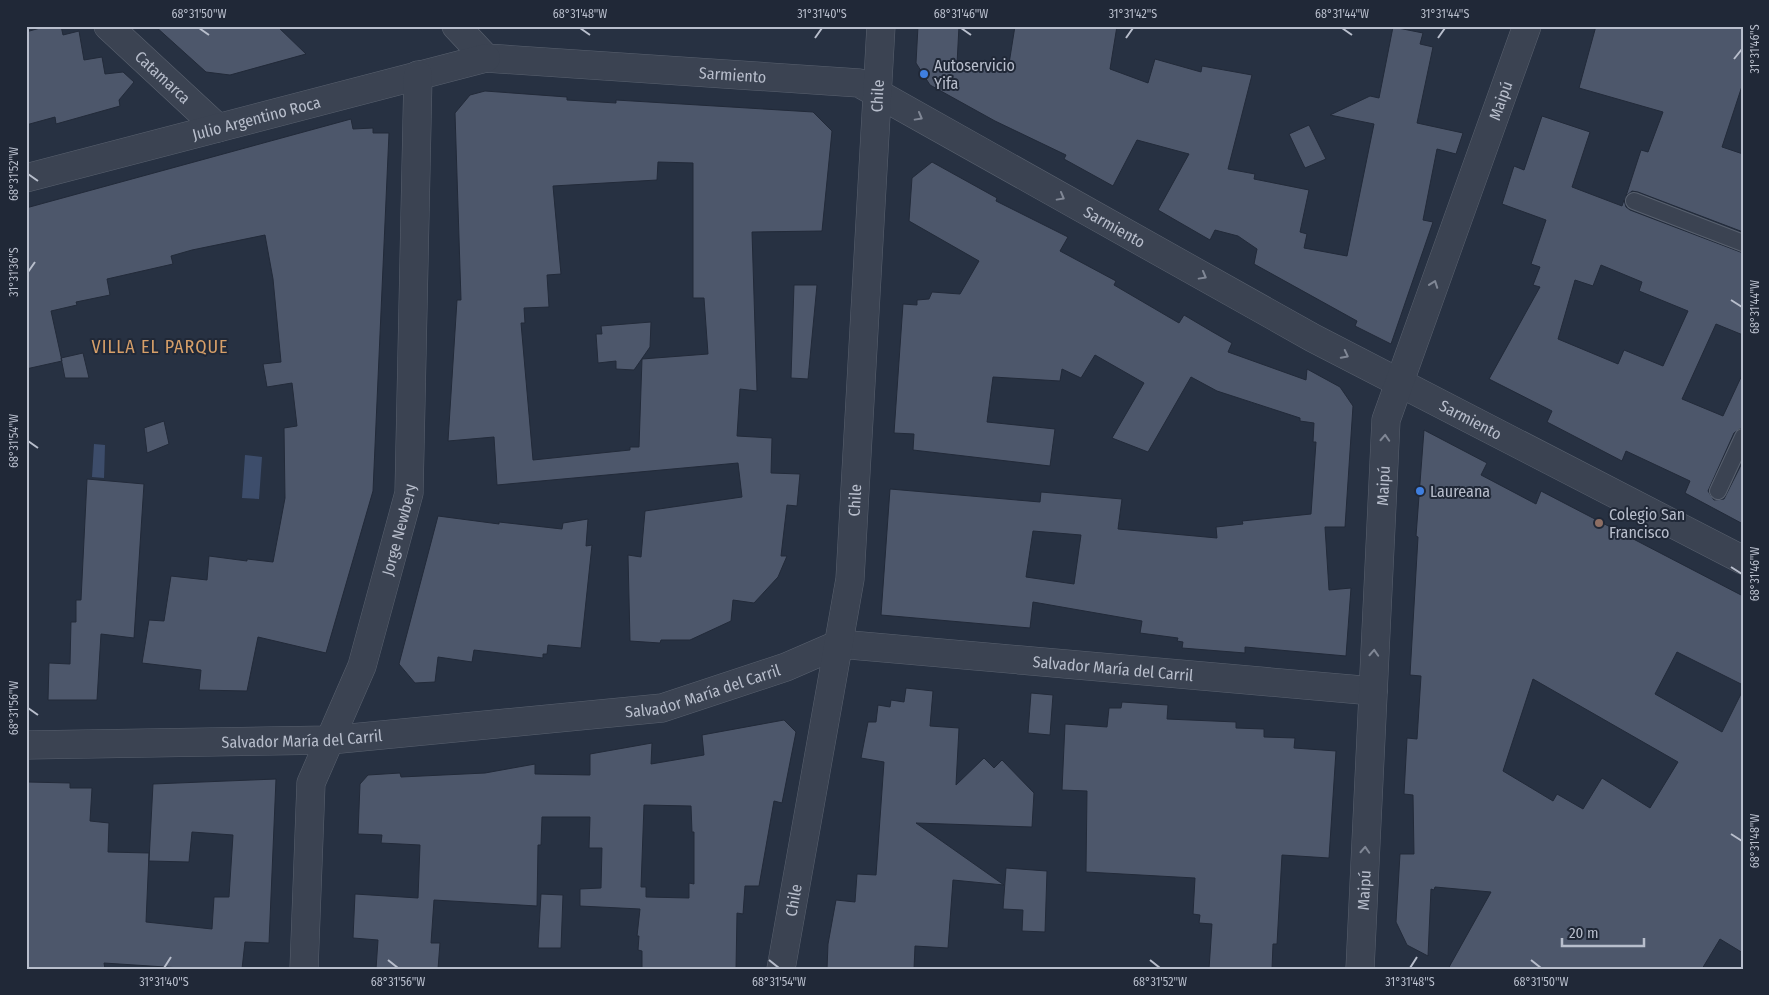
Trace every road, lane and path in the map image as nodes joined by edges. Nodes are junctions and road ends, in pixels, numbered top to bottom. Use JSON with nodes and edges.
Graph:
{"nodes":[{"id":1,"x":108,"y":26,"type":"edge"},
{"id":2,"x":456,"y":26,"type":"edge"},
{"id":3,"x":881,"y":26,"type":"edge"},
{"id":4,"x":1527,"y":26,"type":"edge"},
{"id":5,"x":486,"y":58,"type":"junction"},
{"id":6,"x":418,"y":75,"type":"junction"},
{"id":7,"x":877,"y":93,"type":"junction"},
{"id":8,"x":218,"y":128,"type":"junction"},
{"id":9,"x":26,"y":178,"type":"edge"},
{"id":10,"x":1634,"y":201,"type":"dead end"},
{"id":11,"x":1743,"y":243,"type":"edge"},
{"id":12,"x":1399,"y":382,"type":"junction"},
{"id":13,"x":1743,"y":437,"type":"edge"},
{"id":14,"x":1718,"y":491,"type":"dead end"},
{"id":15,"x":1743,"y":560,"type":"edge"},
{"id":16,"x":838,"y":644,"type":"junction"},
{"id":17,"x":1372,"y":690,"type":"junction"},
{"id":18,"x":330,"y":740,"type":"junction"},
{"id":19,"x":26,"y":745,"type":"edge"},
{"id":20,"x":1367,"y":965,"type":"edge"},
{"id":21,"x":304,"y":969,"type":"edge"},
{"id":22,"x":781,"y":969,"type":"edge"}],
"edges":[{"from":1,"to":8,"type":"street","name":"Catamarca"},
{"from":2,"to":5,"type":"street"},
{"from":3,"to":7,"type":"street","name":"Chile"},
{"from":12,"to":4,"type":"street","name":"Maipú","one_way":true},
{"from":5,"to":6,"type":"street","name":"Julio Argentino Roca"},
{"from":5,"to":7,"type":"street","name":"Sarmiento"},
{"from":6,"to":8,"type":"street","name":"Julio Argentino Roca"},
{"from":6,"to":18,"type":"street","name":"Jorge Newbery"},
{"from":7,"to":12,"type":"street","name":"Sarmiento","one_way":true},
{"from":7,"to":16,"type":"street","name":"Chile"},
{"from":8,"to":9,"type":"street","name":"Julio Argentino Roca"},
{"from":10,"to":11,"type":"lane"},
{"from":12,"to":15,"type":"street","name":"Sarmiento"},
{"from":17,"to":12,"type":"street","name":"Maipú","one_way":true},
{"from":13,"to":14,"type":"lane"},
{"from":16,"to":17,"type":"street","name":"Salvador María del Carril"},
{"from":16,"to":18,"type":"street","name":"Salvador María del Carril"},
{"from":16,"to":22,"type":"street","name":"Chile"},
{"from":20,"to":17,"type":"street","name":"Maipú","one_way":true},
{"from":18,"to":19,"type":"street","name":"Salvador María del Carril"},
{"from":18,"to":21,"type":"street","name":"Jorge Newbery"}]}
